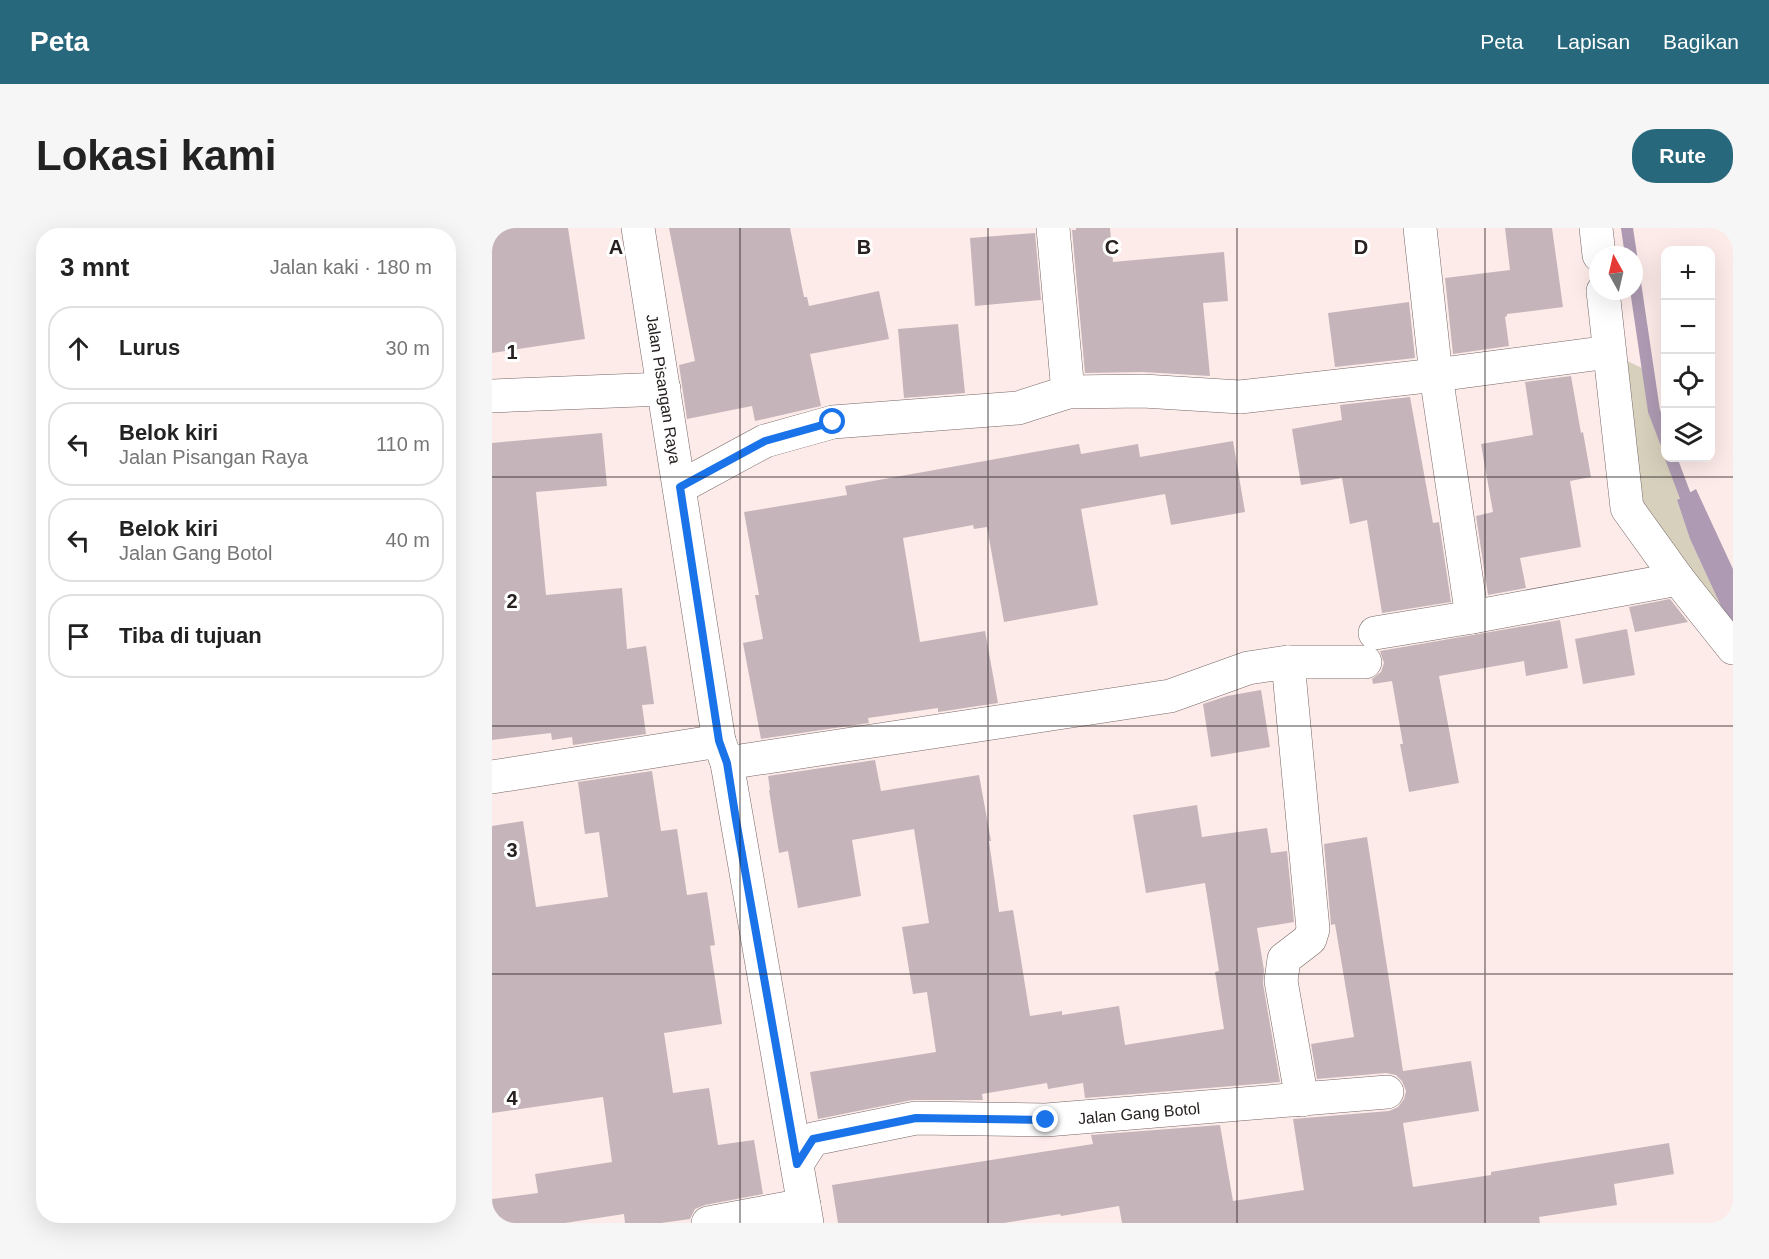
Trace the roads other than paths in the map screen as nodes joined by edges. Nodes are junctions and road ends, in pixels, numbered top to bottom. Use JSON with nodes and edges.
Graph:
{"nodes":[{"id":1,"x":638,"y":228,"type":"edge"},
{"id":2,"x":1053,"y":228,"type":"edge"},
{"id":3,"x":1420,"y":228,"type":"edge"},
{"id":4,"x":1596,"y":228,"type":"edge"},
{"id":5,"x":1598,"y":246,"type":"edge"},
{"id":6,"x":1604,"y":300,"type":"edge"},
{"id":7,"x":1609,"y":352,"type":"junction"},
{"id":8,"x":1436,"y":375,"type":"junction"},
{"id":9,"x":664,"y":389,"type":"junction"},
{"id":10,"x":1068,"y":392,"type":"junction"},
{"id":11,"x":492,"y":396,"type":"edge"},
{"id":12,"x":680,"y":487,"type":"junction"},
{"id":13,"x":1678,"y":579,"type":"junction"},
{"id":14,"x":1472,"y":617,"type":"junction"},
{"id":15,"x":1733,"y":648,"type":"edge"},
{"id":16,"x":1288,"y":662,"type":"junction"},
{"id":17,"x":723,"y":752,"type":"junction"},
{"id":18,"x":492,"y":777,"type":"edge"},
{"id":19,"x":1388,"y":1092,"type":"dead end"},
{"id":20,"x":1302,"y":1100,"type":"junction"},
{"id":21,"x":797,"y":1164,"type":"junction"},
{"id":22,"x":805,"y":1214,"type":"edge"},
{"id":23,"x":708,"y":1223,"type":"edge"}],
"edges":[{"from":1,"to":9,"type":"street","name":"Jalan Pisangan Raya"},
{"from":2,"to":10,"type":"street"},
{"from":3,"to":8,"type":"street"},
{"from":4,"to":5,"type":"street"},
{"from":6,"to":7,"type":"street"},
{"from":7,"to":8,"type":"street"},
{"from":7,"to":13,"type":"street"},
{"from":8,"to":10,"type":"street"},
{"from":8,"to":14,"type":"street"},
{"from":9,"to":11,"type":"street"},
{"from":9,"to":12,"type":"street","name":"Jalan Pisangan Raya"},
{"from":10,"to":12,"type":"street"},
{"from":12,"to":17,"type":"street","name":"Jalan Pisangan Raya"},
{"from":13,"to":14,"type":"street"},
{"from":13,"to":15,"type":"street"},
{"from":14,"to":16,"type":"street"},
{"from":16,"to":17,"type":"street"},
{"from":16,"to":20,"type":"street"},
{"from":17,"to":18,"type":"street"},
{"from":17,"to":21,"type":"street","name":"Jalan Pisangan Raya"},
{"from":19,"to":20,"type":"street","name":"Jalan Gang Botol"},
{"from":20,"to":21,"type":"street","name":"Jalan Gang Botol"},
{"from":21,"to":22,"type":"street","name":"Jalan Pisangan Raya"},
{"from":22,"to":23,"type":"street"}]}
